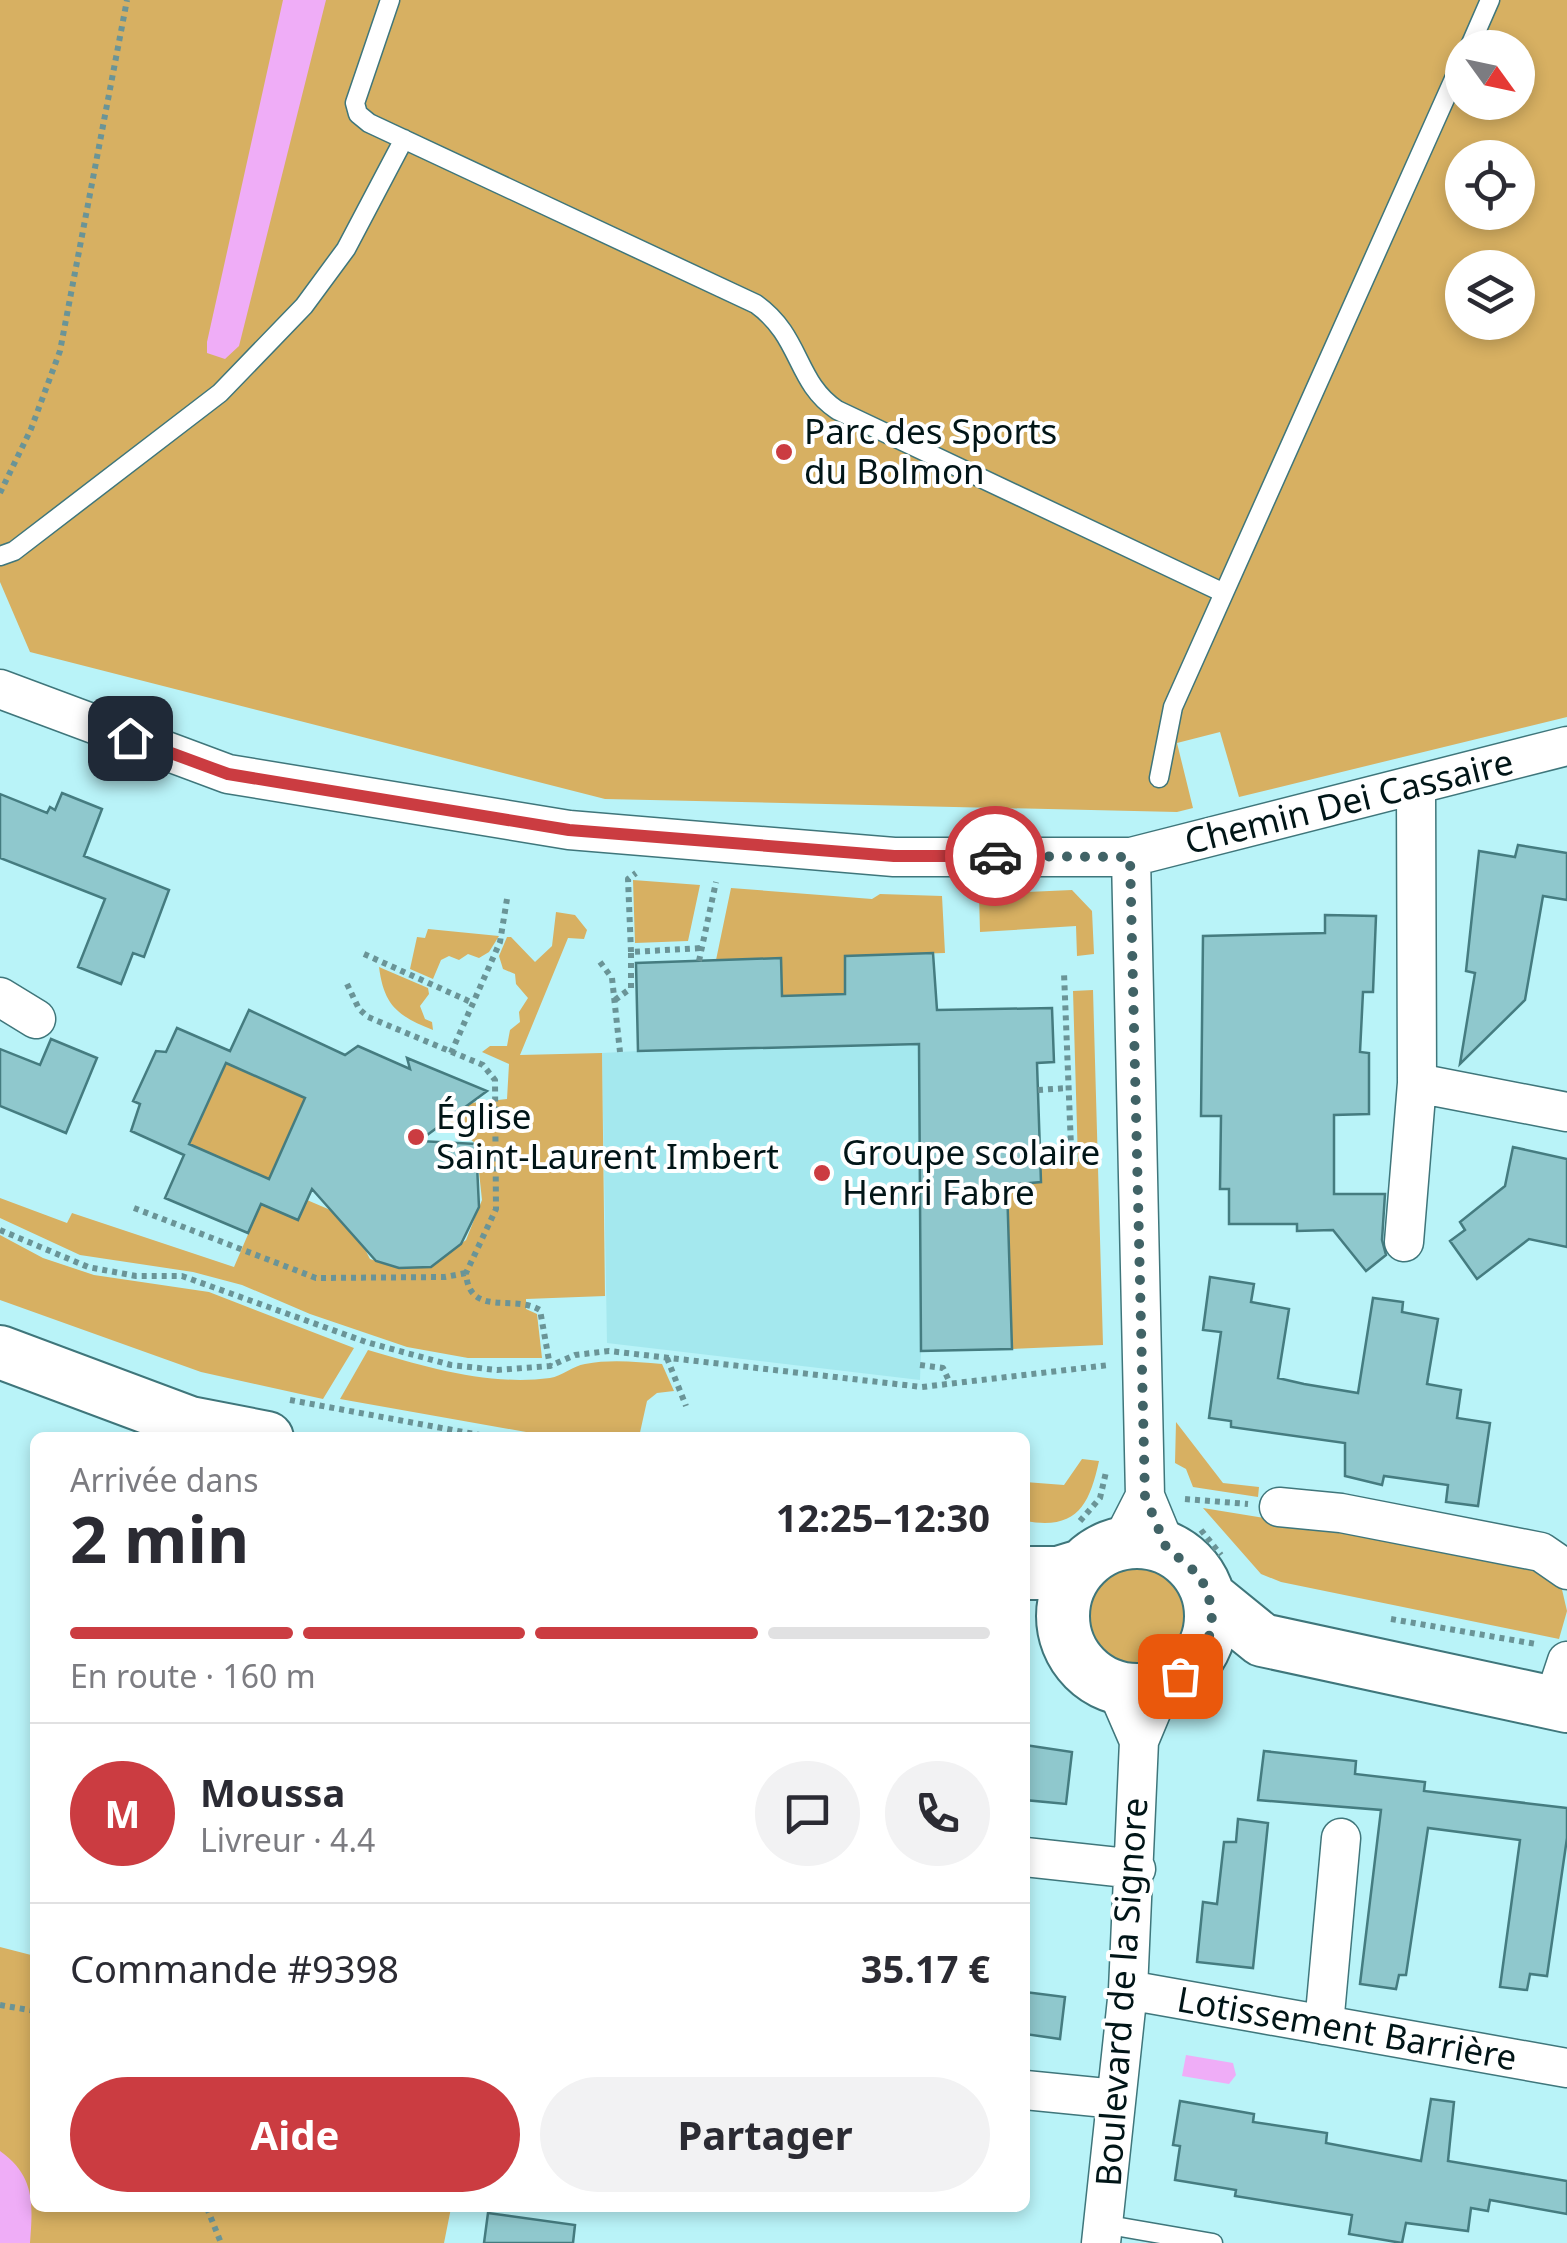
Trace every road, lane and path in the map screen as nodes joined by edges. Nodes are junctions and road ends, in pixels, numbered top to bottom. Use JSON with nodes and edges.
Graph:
{"nodes":[{"id":1,"x":127,"y":0,"type":"edge"},
{"id":2,"x":390,"y":0,"type":"edge"},
{"id":3,"x":1490,"y":0,"type":"edge"},
{"id":4,"x":1476,"y":30,"type":"edge"},
{"id":5,"x":1445,"y":99,"type":"edge"},
{"id":6,"x":404,"y":139,"type":"junction"},
{"id":7,"x":0,"y":493,"type":"edge"},
{"id":8,"x":0,"y":556,"type":"edge"},
{"id":9,"x":1224,"y":593,"type":"junction"},
{"id":10,"x":0,"y":689,"type":"edge"},
{"id":11,"x":1567,"y":746,"type":"edge"},
{"id":12,"x":1159,"y":778,"type":"dead end"},
{"id":13,"x":1416,"y":788,"type":"junction"},
{"id":14,"x":1130,"y":857,"type":"junction"},
{"id":15,"x":651,"y":874,"type":"dead end"},
{"id":16,"x":716,"y":882,"type":"dead end"},
{"id":17,"x":507,"y":899,"type":"dead end"},
{"id":18,"x":702,"y":948,"type":"junction"},
{"id":19,"x":630,"y":952,"type":"junction"},
{"id":20,"x":364,"y":954,"type":"dead end"},
{"id":21,"x":699,"y":961,"type":"dead end"},
{"id":22,"x":600,"y":962,"type":"dead end"},
{"id":23,"x":1064,"y":974,"type":"dead end"},
{"id":24,"x":346,"y":984,"type":"dead end"},
{"id":25,"x":0,"y":996,"type":"edge"},
{"id":26,"x":614,"y":1000,"type":"junction"},
{"id":27,"x":473,"y":1003,"type":"junction"},
{"id":28,"x":36,"y":1019,"type":"dead end"},
{"id":29,"x":620,"y":1052,"type":"dead end"},
{"id":30,"x":451,"y":1053,"type":"junction"},
{"id":31,"x":1417,"y":1083,"type":"junction"},
{"id":32,"x":1068,"y":1088,"type":"junction"},
{"id":33,"x":1038,"y":1090,"type":"dead end"},
{"id":34,"x":1567,"y":1112,"type":"edge"},
{"id":35,"x":1040,"y":1155,"type":"dead end"},
{"id":36,"x":134,"y":1208,"type":"dead end"},
{"id":37,"x":0,"y":1230,"type":"edge"},
{"id":38,"x":1404,"y":1242,"type":"dead end"},
{"id":39,"x":466,"y":1273,"type":"junction"},
{"id":40,"x":0,"y":1352,"type":"edge"},
{"id":41,"x":667,"y":1358,"type":"junction"},
{"id":42,"x":1120,"y":1364,"type":"dead end"},
{"id":43,"x":920,"y":1365,"type":"dead end"},
{"id":44,"x":550,"y":1366,"type":"junction"},
{"id":45,"x":950,"y":1383,"type":"junction"},
{"id":46,"x":0,"y":1388,"type":"edge"},
{"id":47,"x":686,"y":1406,"type":"dead end"},
{"id":48,"x":271,"y":1417,"type":"edge"},
{"id":49,"x":119,"y":1432,"type":"edge"},
{"id":50,"x":432,"y":1432,"type":"edge"},
{"id":51,"x":1113,"y":1468,"type":"dead end"},
{"id":52,"x":1279,"y":1507,"type":"joint"},
{"id":53,"x":1147,"y":1523,"type":"junction"},
{"id":54,"x":1567,"y":1570,"type":"edge"},
{"id":55,"x":1030,"y":1573,"type":"edge"},
{"id":56,"x":1216,"y":1577,"type":"junction"},
{"id":57,"x":1382,"y":1617,"type":"dead end"},
{"id":58,"x":1045,"y":1624,"type":"edge"},
{"id":59,"x":1262,"y":1640,"type":"junction"},
{"id":60,"x":1158,"y":1678,"type":"junction"},
{"id":61,"x":1559,"y":1679,"type":"edge"},
{"id":62,"x":1341,"y":1838,"type":"dead end"},
{"id":63,"x":1030,"y":1858,"type":"edge"},
{"id":64,"x":1136,"y":1869,"type":"junction"},
{"id":65,"x":1128,"y":1990,"type":"junction"},
{"id":66,"x":0,"y":2005,"type":"edge"},
{"id":67,"x":30,"y":2010,"type":"edge"},
{"id":68,"x":1324,"y":2025,"type":"junction"},
{"id":69,"x":1567,"y":2068,"type":"edge"},
{"id":70,"x":1030,"y":2090,"type":"edge"},
{"id":71,"x":1116,"y":2099,"type":"junction"},
{"id":72,"x":209,"y":2212,"type":"edge"},
{"id":73,"x":1102,"y":2233,"type":"edge"},
{"id":74,"x":221,"y":2243,"type":"edge"},
{"id":75,"x":1213,"y":2243,"type":"edge"}],
"edges":[{"from":1,"to":7,"type":"path"},
{"from":2,"to":6,"type":"lane"},
{"from":3,"to":4,"type":"lane"},
{"from":5,"to":9,"type":"lane"},
{"from":6,"to":8,"type":"lane"},
{"from":6,"to":9,"type":"lane"},
{"from":9,"to":12,"type":"lane"},
{"from":10,"to":14,"type":"street","name":"Chemin Dei Cassaire"},
{"from":11,"to":13,"type":"street","name":"Chemin Dei Cassaire"},
{"from":13,"to":14,"type":"street","name":"Chemin Dei Cassaire"},
{"from":13,"to":31,"type":"street"},
{"from":14,"to":53,"type":"street"},
{"from":15,"to":19,"type":"path"},
{"from":16,"to":18,"type":"path"},
{"from":17,"to":27,"type":"path"},
{"from":18,"to":19,"type":"path"},
{"from":18,"to":21,"type":"path"},
{"from":19,"to":26,"type":"path"},
{"from":20,"to":27,"type":"path"},
{"from":22,"to":26,"type":"path"},
{"from":23,"to":32,"type":"path"},
{"from":24,"to":30,"type":"path"},
{"from":25,"to":28,"type":"street"},
{"from":26,"to":29,"type":"path"},
{"from":27,"to":30,"type":"path"},
{"from":30,"to":39,"type":"path"},
{"from":31,"to":34,"type":"street"},
{"from":31,"to":38,"type":"street"},
{"from":32,"to":33,"type":"path"},
{"from":32,"to":35,"type":"path"},
{"from":36,"to":39,"type":"path"},
{"from":37,"to":44,"type":"path"},
{"from":39,"to":44,"type":"path"},
{"from":40,"to":48,"type":"street"},
{"from":41,"to":44,"type":"path"},
{"from":41,"to":45,"type":"path"},
{"from":41,"to":47,"type":"path"},
{"from":42,"to":45,"type":"path"},
{"from":43,"to":45,"type":"path"},
{"from":46,"to":49,"type":"street"},
{"from":48,"to":50,"type":"path"},
{"from":51,"to":53,"type":"path"},
{"from":52,"to":53,"type":"path"},
{"from":52,"to":54,"type":"street"},
{"from":53,"to":55,"type":"street"},
{"from":53,"to":56,"type":"path"},
{"from":53,"to":56,"type":"street"},
{"from":53,"to":58,"type":"street"},
{"from":56,"to":59,"type":"street"},
{"from":56,"to":60,"type":"street"},
{"from":57,"to":61,"type":"path"},
{"from":58,"to":60,"type":"street"},
{"from":59,"to":60,"type":"street"},
{"from":59,"to":61,"type":"street"},
{"from":60,"to":64,"type":"street","name":"Boulevard de la Signore"},
{"from":62,"to":68,"type":"street"},
{"from":63,"to":64,"type":"street"},
{"from":64,"to":65,"type":"street","name":"Boulevard de la Signore"},
{"from":65,"to":68,"type":"street","name":"Lotissement Barrière"},
{"from":65,"to":71,"type":"street","name":"Boulevard de la Signore"},
{"from":66,"to":67,"type":"path"},
{"from":68,"to":69,"type":"street","name":"Lotissement Barrière"},
{"from":70,"to":71,"type":"street"},
{"from":71,"to":73,"type":"street","name":"Boulevard de la Signore"},
{"from":72,"to":74,"type":"path"},
{"from":73,"to":75,"type":"lane"}]}
